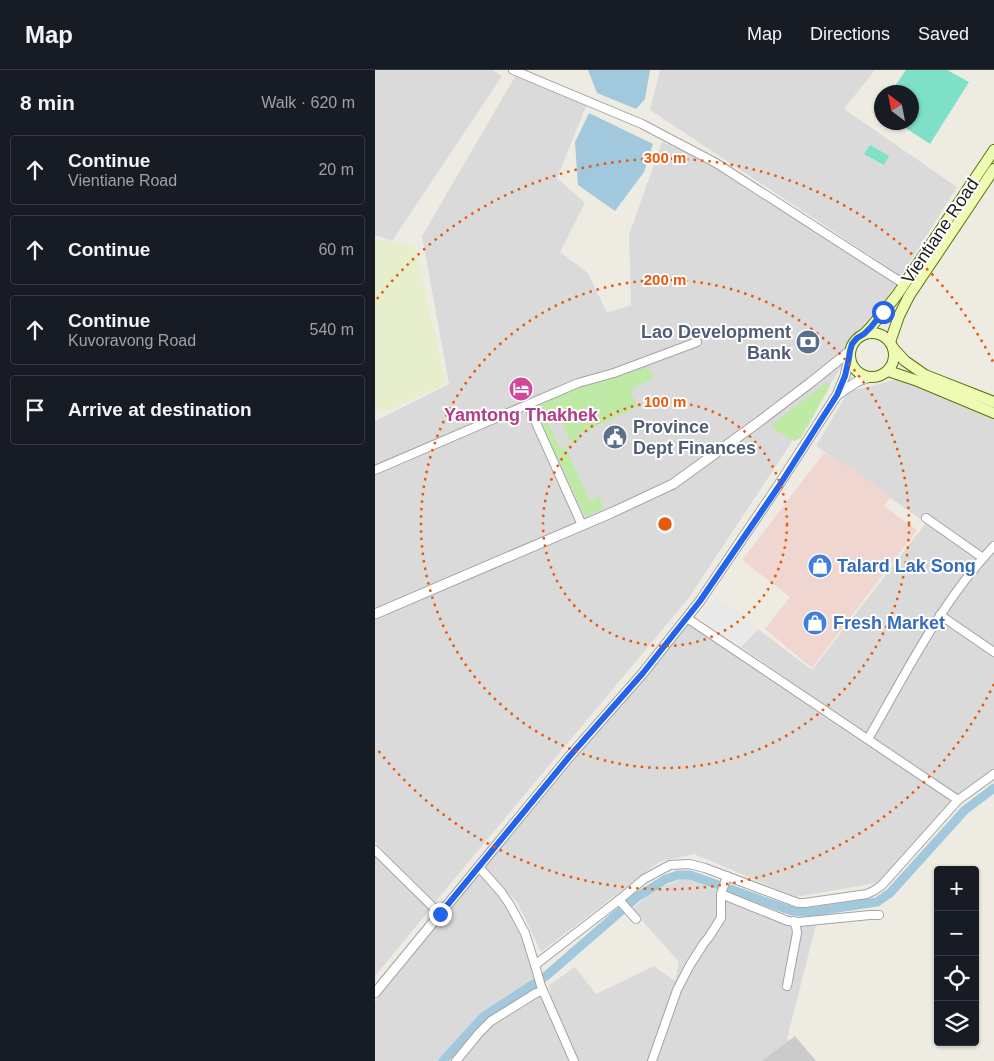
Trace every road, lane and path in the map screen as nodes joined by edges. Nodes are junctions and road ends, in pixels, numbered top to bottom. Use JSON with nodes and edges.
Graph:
{"nodes":[{"id":1,"x":513,"y":70,"type":"edge"},
{"id":2,"x":994,"y":150,"type":"edge"},
{"id":3,"x":994,"y":169,"type":"edge"},
{"id":4,"x":990,"y":184,"type":"edge"},
{"id":5,"x":904,"y":284,"type":"junction"},
{"id":6,"x":864,"y":334,"type":"junction"},
{"id":7,"x":697,"y":342,"type":"dead end"},
{"id":8,"x":892,"y":345,"type":"junction"},
{"id":9,"x":850,"y":355,"type":"junction"},
{"id":10,"x":888,"y":371,"type":"junction"},
{"id":11,"x":870,"y":377,"type":"junction"},
{"id":12,"x":837,"y":395,"type":"junction"},
{"id":13,"x":994,"y":402,"type":"edge"},
{"id":14,"x":528,"y":405,"type":"junction"},
{"id":15,"x":994,"y":413,"type":"edge"},
{"id":16,"x":375,"y":470,"type":"edge"},
{"id":17,"x":926,"y":518,"type":"dead end"},
{"id":18,"x":582,"y":525,"type":"junction"},
{"id":19,"x":994,"y":546,"type":"edge"},
{"id":20,"x":983,"y":558,"type":"junction"},
{"id":21,"x":375,"y":614,"type":"edge"},
{"id":22,"x":940,"y":615,"type":"junction"},
{"id":23,"x":687,"y":618,"type":"junction"},
{"id":24,"x":994,"y":652,"type":"edge"},
{"id":25,"x":868,"y":739,"type":"junction"},
{"id":26,"x":994,"y":774,"type":"edge"},
{"id":27,"x":958,"y":800,"type":"junction"},
{"id":28,"x":375,"y":850,"type":"edge"},
{"id":29,"x":479,"y":867,"type":"junction"},
{"id":30,"x":727,"y":876,"type":"junction"},
{"id":31,"x":721,"y":894,"type":"junction"},
{"id":32,"x":619,"y":900,"type":"junction"},
{"id":33,"x":440,"y":914,"type":"junction"},
{"id":34,"x":879,"y":915,"type":"dead end"},
{"id":35,"x":637,"y":919,"type":"dead end"},
{"id":36,"x":793,"y":921,"type":"junction"},
{"id":37,"x":535,"y":965,"type":"junction"},
{"id":38,"x":787,"y":986,"type":"dead end"},
{"id":39,"x":541,"y":989,"type":"junction"},
{"id":40,"x":375,"y":993,"type":"edge"},
{"id":41,"x":456,"y":1061,"type":"edge"},
{"id":42,"x":574,"y":1061,"type":"edge"},
{"id":43,"x":652,"y":1061,"type":"edge"}],
"edges":[{"from":1,"to":5,"type":"street"},
{"from":2,"to":5,"type":"main road","name":"Vientiane Road"},
{"from":3,"to":4,"type":"main road"},
{"from":4,"to":8,"type":"main road"},
{"from":5,"to":6,"type":"main road","name":"Vientiane Road"},
{"from":6,"to":8,"type":"main road"},
{"from":6,"to":9,"type":"main road"},
{"from":7,"to":14,"type":"street"},
{"from":8,"to":10,"type":"main road"},
{"from":8,"to":13,"type":"main road"},
{"from":9,"to":11,"type":"main road"},
{"from":9,"to":12,"type":"street"},
{"from":9,"to":18,"type":"street"},
{"from":10,"to":11,"type":"main road"},
{"from":10,"to":15,"type":"main road"},
{"from":11,"to":12,"type":"street"},
{"from":12,"to":23,"type":"street"},
{"from":14,"to":16,"type":"street"},
{"from":14,"to":18,"type":"street"},
{"from":17,"to":20,"type":"street"},
{"from":18,"to":21,"type":"street"},
{"from":19,"to":20,"type":"street"},
{"from":20,"to":22,"type":"street"},
{"from":22,"to":24,"type":"street"},
{"from":22,"to":25,"type":"street"},
{"from":23,"to":25,"type":"street"},
{"from":23,"to":29,"type":"street"},
{"from":25,"to":27,"type":"street"},
{"from":26,"to":27,"type":"street"},
{"from":27,"to":30,"type":"street"},
{"from":28,"to":33,"type":"street"},
{"from":29,"to":33,"type":"street"},
{"from":29,"to":37,"type":"street"},
{"from":30,"to":31,"type":"street"},
{"from":30,"to":32,"type":"street"},
{"from":31,"to":36,"type":"street"},
{"from":31,"to":43,"type":"street"},
{"from":32,"to":35,"type":"street"},
{"from":32,"to":37,"type":"street"},
{"from":33,"to":40,"type":"street"},
{"from":34,"to":36,"type":"street"},
{"from":36,"to":38,"type":"street"},
{"from":37,"to":39,"type":"street"},
{"from":39,"to":41,"type":"street"},
{"from":39,"to":42,"type":"street"}]}
